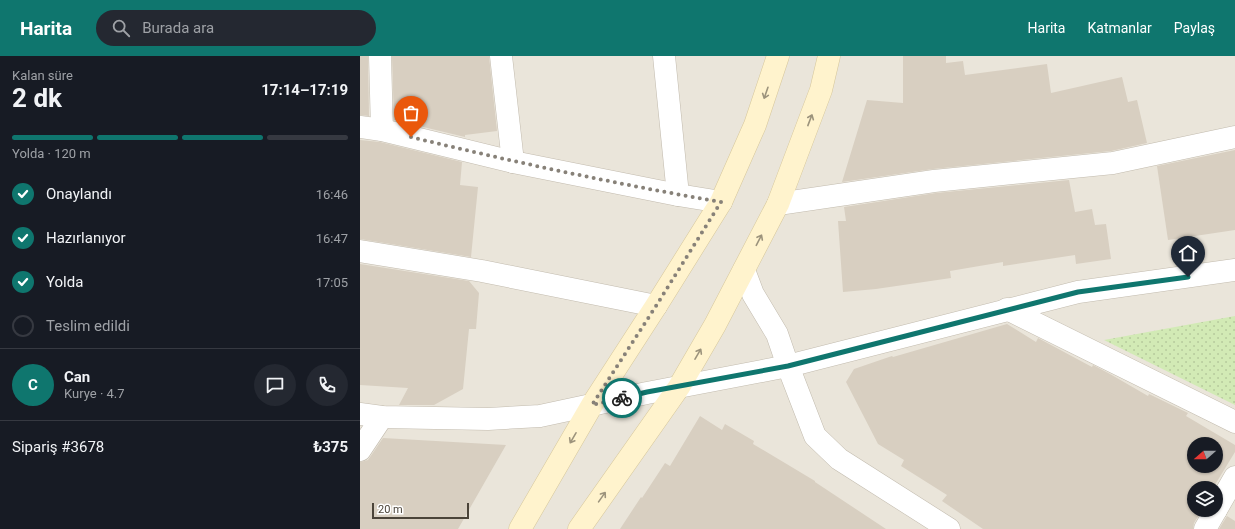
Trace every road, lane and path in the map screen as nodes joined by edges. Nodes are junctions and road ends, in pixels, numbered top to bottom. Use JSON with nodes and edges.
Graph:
{"nodes":[{"id":1,"x":380,"y":56,"type":"edge"},
{"id":2,"x":501,"y":56,"type":"edge"},
{"id":3,"x":664,"y":56,"type":"edge"},
{"id":4,"x":778,"y":56,"type":"edge"},
{"id":5,"x":829,"y":56,"type":"edge"},
{"id":6,"x":360,"y":127,"type":"edge"},
{"id":7,"x":382,"y":130,"type":"junction"},
{"id":8,"x":1235,"y":137,"type":"edge"},
{"id":9,"x":513,"y":162,"type":"junction"},
{"id":10,"x":678,"y":195,"type":"junction"},
{"id":11,"x":721,"y":202,"type":"junction"},
{"id":12,"x":778,"y":204,"type":"junction"},
{"id":13,"x":360,"y":251,"type":"edge"},
{"id":14,"x":744,"y":270,"type":"junction"},
{"id":15,"x":1235,"y":270,"type":"edge"},
{"id":16,"x":656,"y":306,"type":"junction"},
{"id":17,"x":1007,"y":309,"type":"junction"},
{"id":18,"x":788,"y":366,"type":"junction"},
{"id":19,"x":679,"y":387,"type":"junction"},
{"id":20,"x":592,"y":405,"type":"junction"},
{"id":21,"x":360,"y":414,"type":"edge"},
{"id":22,"x":382,"y":417,"type":"junction"},
{"id":23,"x":1235,"y":422,"type":"edge"},
{"id":24,"x":360,"y":450,"type":"edge"},
{"id":25,"x":1235,"y":477,"type":"edge"},
{"id":26,"x":1223,"y":498,"type":"edge"},
{"id":27,"x":1212,"y":517,"type":"edge"},
{"id":28,"x":520,"y":529,"type":"edge"},
{"id":29,"x":579,"y":529,"type":"edge"},
{"id":30,"x":949,"y":529,"type":"edge"},
{"id":31,"x":1205,"y":529,"type":"edge"}],
"edges":[{"from":1,"to":7,"type":"street"},
{"from":2,"to":9,"type":"street"},
{"from":3,"to":10,"type":"street"},
{"from":4,"to":11,"type":"main road","one_way":true},
{"from":12,"to":5,"type":"main road","one_way":true},
{"from":6,"to":7,"type":"street"},
{"from":7,"to":9,"type":"street"},
{"from":8,"to":12,"type":"street"},
{"from":9,"to":10,"type":"street"},
{"from":10,"to":11,"type":"street"},
{"from":11,"to":16,"type":"main road"},
{"from":14,"to":12,"type":"main road","one_way":true},
{"from":13,"to":16,"type":"street"},
{"from":14,"to":18,"type":"street"},
{"from":19,"to":14,"type":"main road","one_way":true},
{"from":15,"to":17,"type":"street"},
{"from":16,"to":20,"type":"main road"},
{"from":17,"to":18,"type":"street"},
{"from":17,"to":23,"type":"street"},
{"from":18,"to":19,"type":"street"},
{"from":18,"to":30,"type":"street"},
{"from":19,"to":20,"type":"street"},
{"from":29,"to":19,"type":"main road","one_way":true},
{"from":20,"to":22,"type":"street"},
{"from":20,"to":28,"type":"main road","one_way":true},
{"from":21,"to":22,"type":"street"},
{"from":22,"to":24,"type":"street"},
{"from":25,"to":26,"type":"street"},
{"from":27,"to":31,"type":"street"}]}
